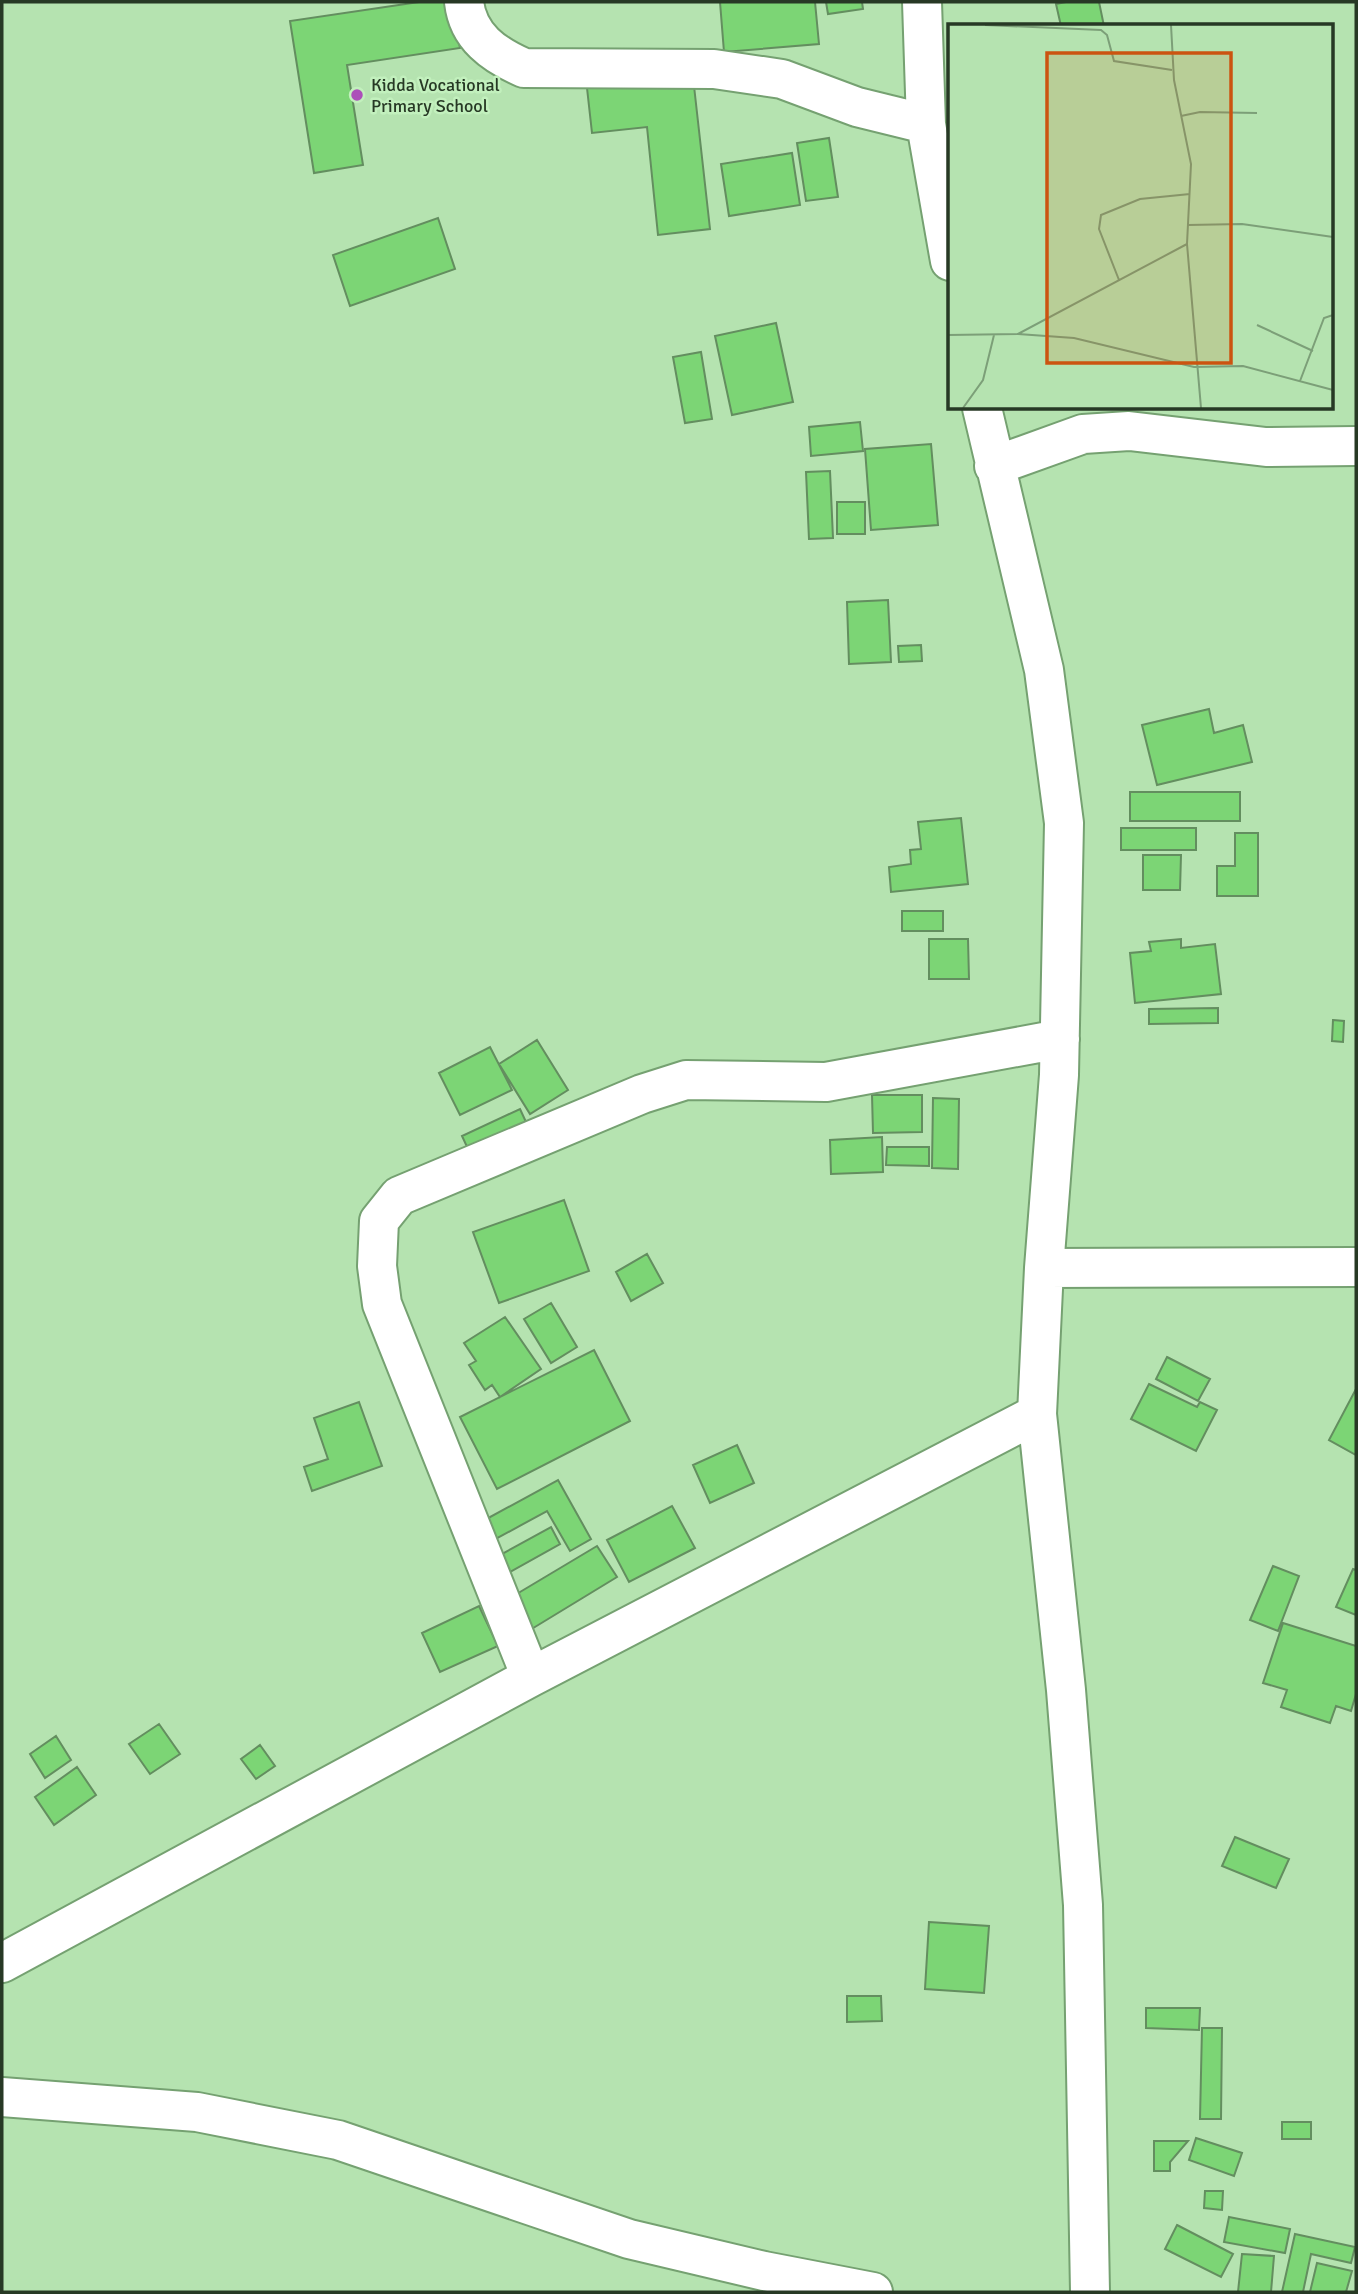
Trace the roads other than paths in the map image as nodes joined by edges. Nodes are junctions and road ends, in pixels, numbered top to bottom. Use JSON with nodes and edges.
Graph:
{"nodes":[{"id":1,"x":464,"y":2,"type":"edge"},
{"id":2,"x":922,"y":2,"type":"edge"},
{"id":3,"x":926,"y":124,"type":"junction"},
{"id":4,"x":948,"y":252,"type":"edge"},
{"id":5,"x":982,"y":410,"type":"edge"},
{"id":6,"x":1356,"y":446,"type":"edge"},
{"id":7,"x":994,"y":466,"type":"junction"},
{"id":8,"x":1060,"y":1039,"type":"junction"},
{"id":9,"x":1356,"y":1267,"type":"edge"},
{"id":10,"x":1044,"y":1268,"type":"junction"},
{"id":11,"x":1037,"y":1414,"type":"junction"},
{"id":12,"x":531,"y":1677,"type":"junction"},
{"id":13,"x":2,"y":1963,"type":"edge"},
{"id":14,"x":2,"y":2097,"type":"edge"},
{"id":15,"x":873,"y":2292,"type":"edge"},
{"id":16,"x":1090,"y":2292,"type":"edge"}],
"edges":[{"from":1,"to":3,"type":"street"},
{"from":2,"to":3,"type":"street"},
{"from":3,"to":4,"type":"street"},
{"from":5,"to":7,"type":"street"},
{"from":6,"to":7,"type":"street"},
{"from":7,"to":8,"type":"street"},
{"from":8,"to":10,"type":"street"},
{"from":8,"to":12,"type":"street"},
{"from":9,"to":10,"type":"street"},
{"from":10,"to":11,"type":"street"},
{"from":11,"to":12,"type":"street"},
{"from":11,"to":16,"type":"street"},
{"from":12,"to":13,"type":"street"},
{"from":14,"to":15,"type":"street"}]}
